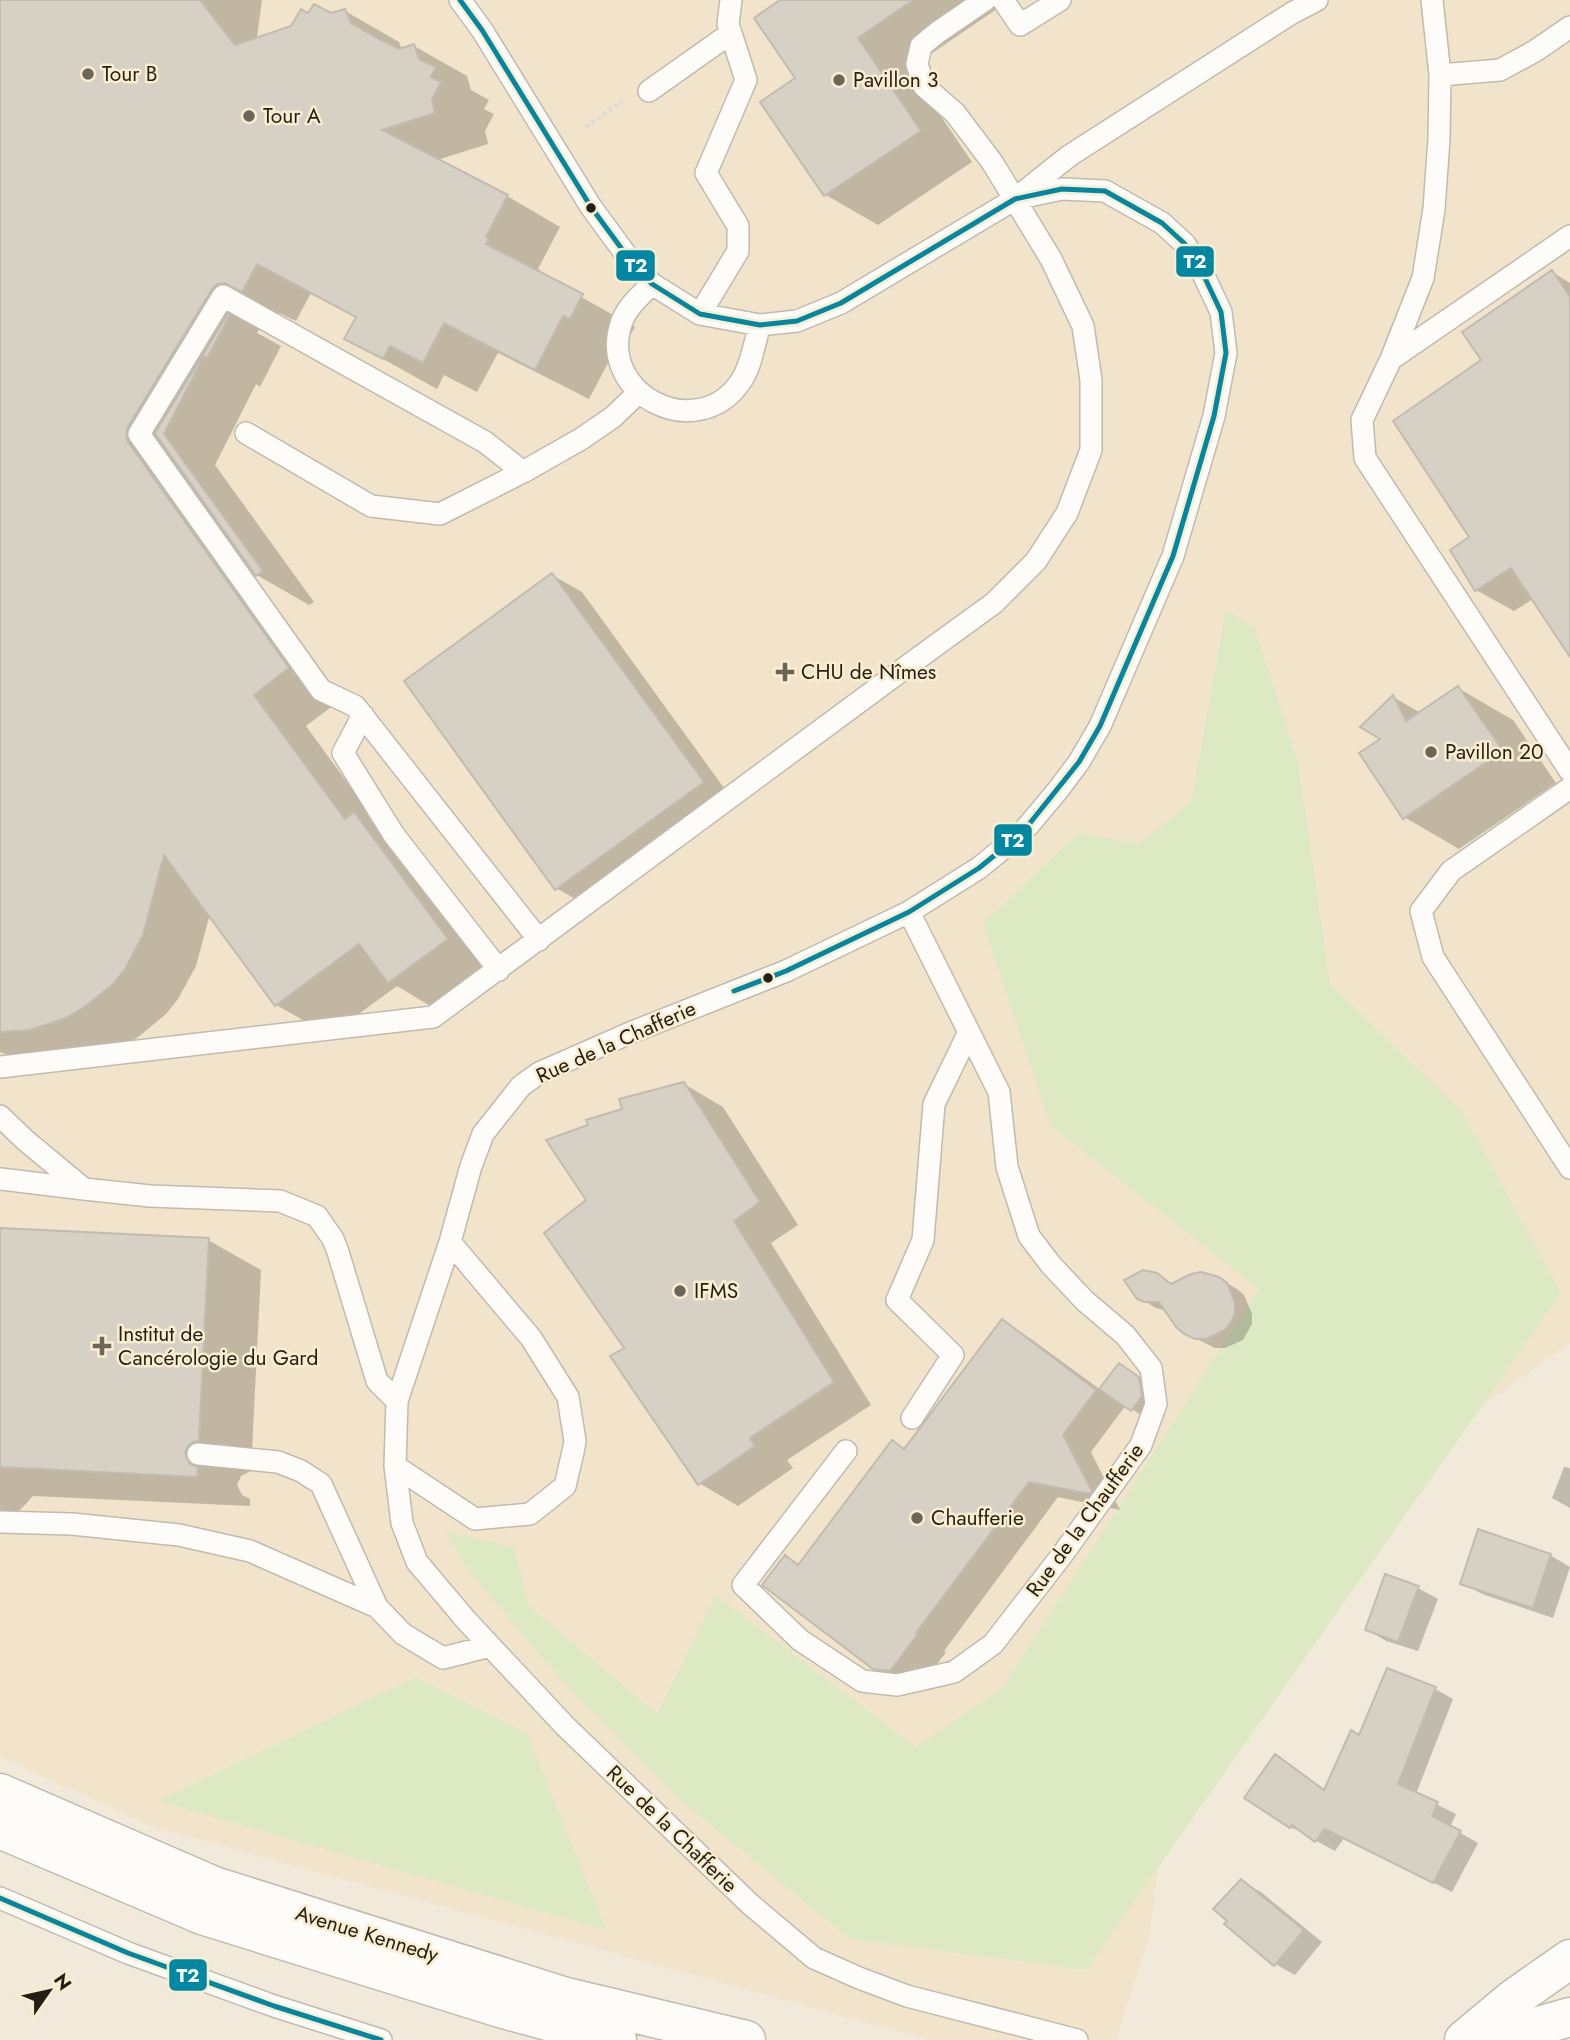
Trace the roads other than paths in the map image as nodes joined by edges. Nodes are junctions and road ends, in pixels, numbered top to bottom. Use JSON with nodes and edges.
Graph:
{"nodes":[{"id":1,"x":460,"y":0,"type":"edge"},
{"id":2,"x":731,"y":0,"type":"edge"},
{"id":3,"x":985,"y":0,"type":"edge"},
{"id":4,"x":1003,"y":0,"type":"edge"},
{"id":5,"x":1060,"y":0,"type":"edge"},
{"id":6,"x":1317,"y":0,"type":"edge"},
{"id":7,"x":1432,"y":0,"type":"edge"},
{"id":8,"x":1570,"y":27,"type":"edge"},
{"id":9,"x":731,"y":33,"type":"junction"},
{"id":10,"x":1440,"y":75,"type":"junction"},
{"id":11,"x":649,"y":91,"type":"road end"},
{"id":12,"x":1015,"y":199,"type":"junction"},
{"id":13,"x":1570,"y":236,"type":"edge"},
{"id":14,"x":652,"y":284,"type":"junction"},
{"id":15,"x":700,"y":314,"type":"junction"},
{"id":16,"x":760,"y":325,"type":"junction"},
{"id":17,"x":1391,"y":359,"type":"junction"},
{"id":18,"x":639,"y":393,"type":"junction"},
{"id":19,"x":246,"y":433,"type":"dead end"},
{"id":20,"x":523,"y":472,"type":"junction"},
{"id":21,"x":363,"y":715,"type":"junction"},
{"id":22,"x":1570,"y":771,"type":"edge"},
{"id":23,"x":1570,"y":788,"type":"edge"},
{"id":24,"x":909,"y":912,"type":"junction"},
{"id":25,"x":539,"y":940,"type":"junction"},
{"id":26,"x":499,"y":970,"type":"junction"},
{"id":27,"x":968,"y":1034,"type":"junction"},
{"id":28,"x":0,"y":1067,"type":"edge"},
{"id":29,"x":0,"y":1116,"type":"edge"},
{"id":30,"x":1570,"y":1168,"type":"edge"},
{"id":31,"x":0,"y":1179,"type":"edge"},
{"id":32,"x":85,"y":1189,"type":"junction"},
{"id":33,"x":450,"y":1242,"type":"junction"},
{"id":34,"x":397,"y":1401,"type":"junction"},
{"id":35,"x":912,"y":1418,"type":"dead end"},
{"id":36,"x":846,"y":1451,"type":"dead end"},
{"id":37,"x":198,"y":1454,"type":"dead end"},
{"id":38,"x":396,"y":1466,"type":"junction"},
{"id":39,"x":0,"y":1522,"type":"edge"},
{"id":40,"x":377,"y":1607,"type":"junction"},
{"id":41,"x":490,"y":1646,"type":"junction"},
{"id":42,"x":0,"y":1793,"type":"edge"},
{"id":43,"x":0,"y":1829,"type":"edge"},
{"id":44,"x":0,"y":1898,"type":"edge"},
{"id":45,"x":1570,"y":1959,"type":"edge"},
{"id":46,"x":1570,"y":1971,"type":"edge"},
{"id":47,"x":1562,"y":2025,"type":"edge"},
{"id":48,"x":381,"y":2040,"type":"edge"},
{"id":49,"x":617,"y":2040,"type":"edge"},
{"id":50,"x":746,"y":2040,"type":"edge"},
{"id":51,"x":1077,"y":2040,"type":"edge"},
{"id":52,"x":1464,"y":2040,"type":"edge"},
{"id":53,"x":1490,"y":2040,"type":"edge"}],
"edges":[{"from":1,"to":14,"type":"lane"},
{"from":2,"to":9,"type":"lane"},
{"from":3,"to":12,"type":"lane"},
{"from":4,"to":5,"type":"lane"},
{"from":6,"to":12,"type":"lane"},
{"from":7,"to":10,"type":"lane"},
{"from":8,"to":10,"type":"lane"},
{"from":9,"to":11,"type":"lane"},
{"from":9,"to":15,"type":"lane"},
{"from":10,"to":17,"type":"lane"},
{"from":12,"to":16,"type":"lane"},
{"from":12,"to":24,"type":"lane","name":"Rue de la Chafferie"},
{"from":12,"to":25,"type":"lane"},
{"from":13,"to":17,"type":"lane"},
{"from":14,"to":15,"type":"lane"},
{"from":14,"to":18,"type":"lane"},
{"from":15,"to":16,"type":"lane"},
{"from":16,"to":18,"type":"lane"},
{"from":17,"to":22,"type":"lane"},
{"from":18,"to":20,"type":"lane"},
{"from":19,"to":20,"type":"lane"},
{"from":20,"to":21,"type":"lane"},
{"from":21,"to":25,"type":"lane"},
{"from":21,"to":26,"type":"lane"},
{"from":23,"to":30,"type":"lane"},
{"from":24,"to":27,"type":"lane","name":"Rue de la Chaufferie"},
{"from":24,"to":33,"type":"lane","name":"Rue de la Chafferie"},
{"from":25,"to":26,"type":"lane"},
{"from":26,"to":28,"type":"lane"},
{"from":27,"to":35,"type":"lane"},
{"from":27,"to":36,"type":"lane","name":"Rue de la Chaufferie"},
{"from":29,"to":32,"type":"lane"},
{"from":31,"to":32,"type":"lane"},
{"from":32,"to":34,"type":"lane"},
{"from":33,"to":34,"type":"lane","name":"Rue de la Chafferie"},
{"from":33,"to":38,"type":"lane"},
{"from":34,"to":38,"type":"lane","name":"Rue de la Chafferie"},
{"from":37,"to":40,"type":"lane"},
{"from":38,"to":41,"type":"lane","name":"Rue de la Chafferie"},
{"from":39,"to":40,"type":"lane"},
{"from":40,"to":41,"type":"lane"},
{"from":41,"to":51,"type":"lane","name":"Rue de la Chafferie"},
{"from":42,"to":50,"type":"main road","name":"Avenue Kennedy"},
{"from":43,"to":49,"type":"main road","name":"Avenue Kennedy"},
{"from":44,"to":48,"type":"lane"},
{"from":45,"to":52,"type":"main road"},
{"from":46,"to":47,"type":"main road"},
{"from":47,"to":53,"type":"main road"}]}
